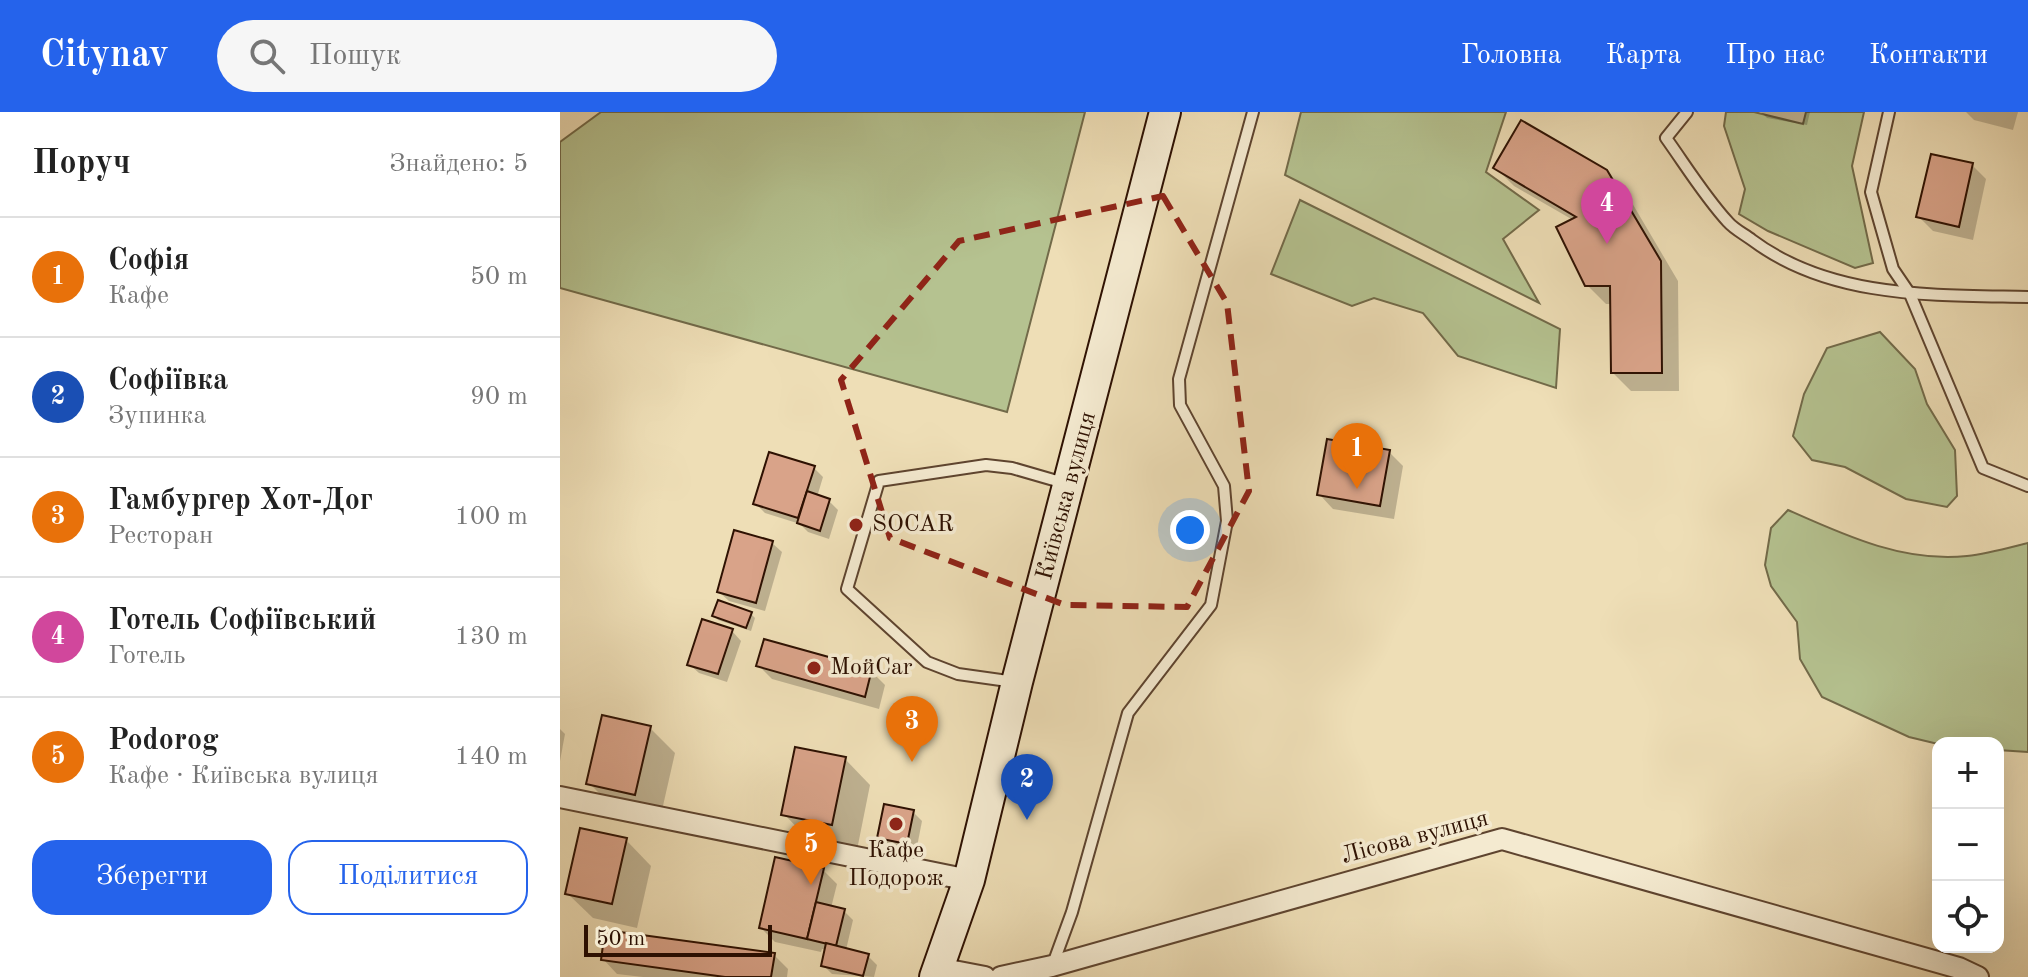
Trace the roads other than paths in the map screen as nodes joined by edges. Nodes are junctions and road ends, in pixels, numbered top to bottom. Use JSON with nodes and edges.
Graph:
{"nodes":[{"id":1,"x":1165,"y":112,"type":"edge"},
{"id":2,"x":1253,"y":112,"type":"edge"},
{"id":3,"x":1687,"y":112,"type":"edge"},
{"id":4,"x":1889,"y":112,"type":"edge"},
{"id":5,"x":1910,"y":294,"type":"junction"},
{"id":6,"x":2028,"y":297,"type":"edge"},
{"id":7,"x":1070,"y":485,"type":"junction"},
{"id":8,"x":2028,"y":486,"type":"edge"},
{"id":9,"x":1017,"y":682,"type":"junction"},
{"id":10,"x":560,"y":797,"type":"edge"},
{"id":11,"x":969,"y":880,"type":"junction"},
{"id":12,"x":1052,"y":966,"type":"junction"},
{"id":13,"x":937,"y":972,"type":"edge"},
{"id":14,"x":985,"y":977,"type":"edge"},
{"id":15,"x":1001,"y":977,"type":"edge"},
{"id":16,"x":1978,"y":977,"type":"edge"}],
"edges":[{"from":1,"to":7,"type":"main road","name":"Київська вулиця"},
{"from":2,"to":12,"type":"lane"},
{"from":3,"to":5,"type":"lane"},
{"from":4,"to":5,"type":"lane"},
{"from":5,"to":6,"type":"lane"},
{"from":5,"to":8,"type":"lane"},
{"from":7,"to":9,"type":"main road","name":"Київська вулиця"},
{"from":7,"to":9,"type":"lane"},
{"from":9,"to":11,"type":"main road","name":"Київська вулиця"},
{"from":10,"to":11,"type":"street"},
{"from":11,"to":13,"type":"main road","name":"Київська вулиця"},
{"from":12,"to":15,"type":"street","name":"Лісова вулиця"},
{"from":12,"to":16,"type":"street","name":"Лісова вулиця"},
{"from":13,"to":14,"type":"street"}]}
